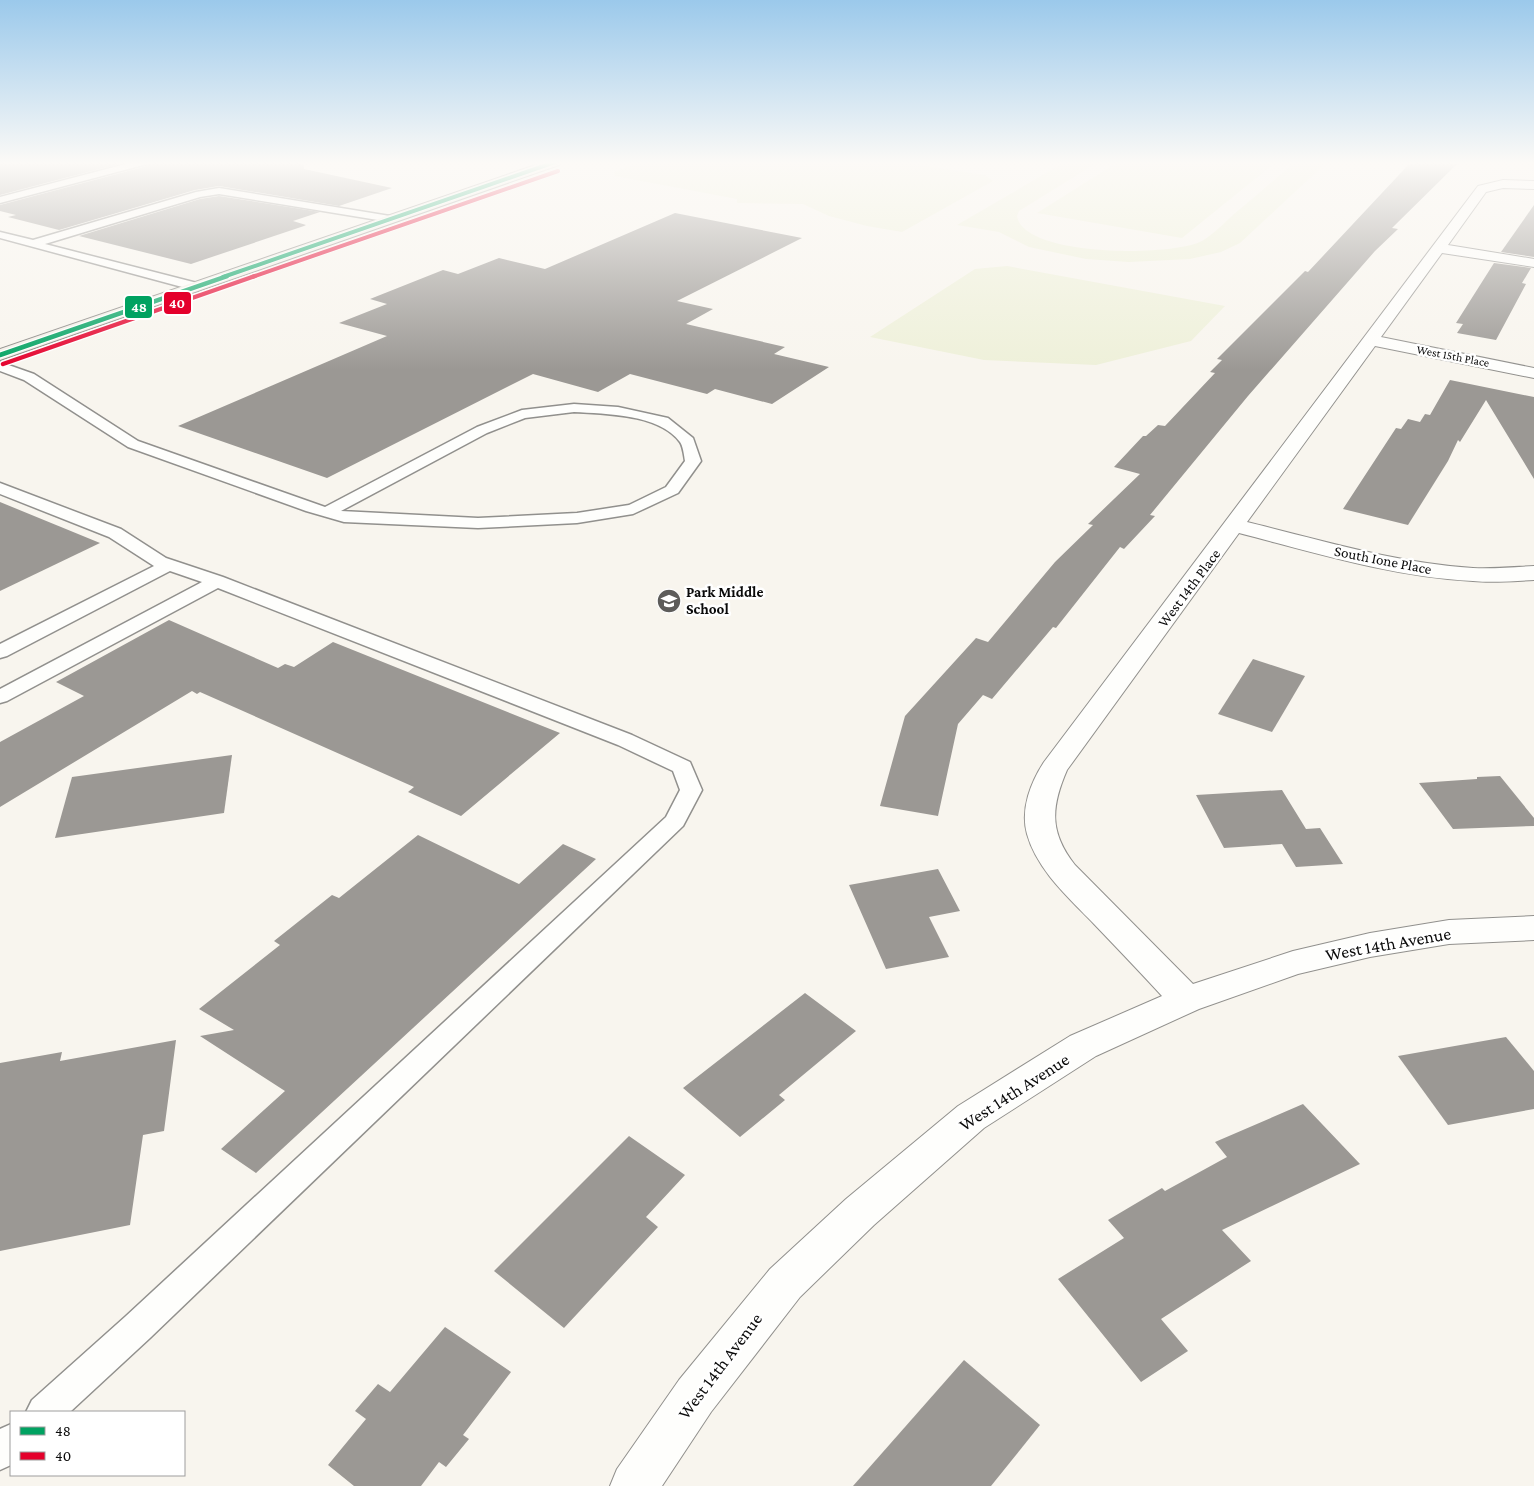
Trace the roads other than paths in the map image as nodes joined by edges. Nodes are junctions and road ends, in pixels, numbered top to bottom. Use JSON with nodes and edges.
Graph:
{"nodes":[{"id":1,"x":74,"y":231,"type":"edge"},
{"id":2,"x":355,"y":231,"type":"edge"},
{"id":3,"x":1450,"y":231,"type":"edge"},
{"id":4,"x":0,"y":235,"type":"edge"},
{"id":5,"x":32,"y":244,"type":"junction"},
{"id":6,"x":1438,"y":248,"type":"junction"},
{"id":7,"x":1534,"y":263,"type":"edge"},
{"id":8,"x":196,"y":287,"type":"junction"},
{"id":9,"x":1371,"y":340,"type":"junction"},
{"id":10,"x":0,"y":355,"type":"edge"},
{"id":11,"x":0,"y":366,"type":"edge"},
{"id":12,"x":1534,"y":372,"type":"edge"},
{"id":13,"x":0,"y":488,"type":"edge"},
{"id":14,"x":327,"y":512,"type":"junction"},
{"id":15,"x":1235,"y":525,"type":"junction"},
{"id":16,"x":168,"y":565,"type":"junction"},
{"id":17,"x":1534,"y":573,"type":"edge"},
{"id":18,"x":216,"y":581,"type":"junction"},
{"id":19,"x":0,"y":652,"type":"edge"},
{"id":20,"x":0,"y":697,"type":"edge"},
{"id":21,"x":1534,"y":928,"type":"edge"},
{"id":22,"x":1187,"y":1000,"type":"junction"},
{"id":23,"x":45,"y":1411,"type":"edge"},
{"id":24,"x":10,"y":1443,"type":"edge"},
{"id":25,"x":0,"y":1452,"type":"edge"},
{"id":26,"x":634,"y":1486,"type":"edge"}],
"edges":[{"from":1,"to":5,"type":"lane"},
{"from":2,"to":8,"type":"main road"},
{"from":3,"to":6,"type":"street","name":"West 14th Place"},
{"from":4,"to":5,"type":"lane"},
{"from":5,"to":8,"type":"lane"},
{"from":6,"to":7,"type":"street"},
{"from":6,"to":9,"type":"street","name":"West 14th Place"},
{"from":8,"to":10,"type":"main road"},
{"from":9,"to":12,"type":"street","name":"West 15th Place"},
{"from":9,"to":15,"type":"street","name":"West 14th Place"},
{"from":11,"to":14,"type":"lane"},
{"from":13,"to":16,"type":"lane"},
{"from":14,"to":14,"type":"lane"},
{"from":15,"to":17,"type":"street","name":"South Ione Place"},
{"from":15,"to":22,"type":"street","name":"West 14th Place"},
{"from":16,"to":18,"type":"lane"},
{"from":16,"to":19,"type":"lane"},
{"from":18,"to":20,"type":"lane"},
{"from":18,"to":23,"type":"lane"},
{"from":21,"to":22,"type":"street","name":"West 14th Avenue"},
{"from":22,"to":26,"type":"street","name":"West 14th Avenue"},
{"from":24,"to":25,"type":"lane"}]}
